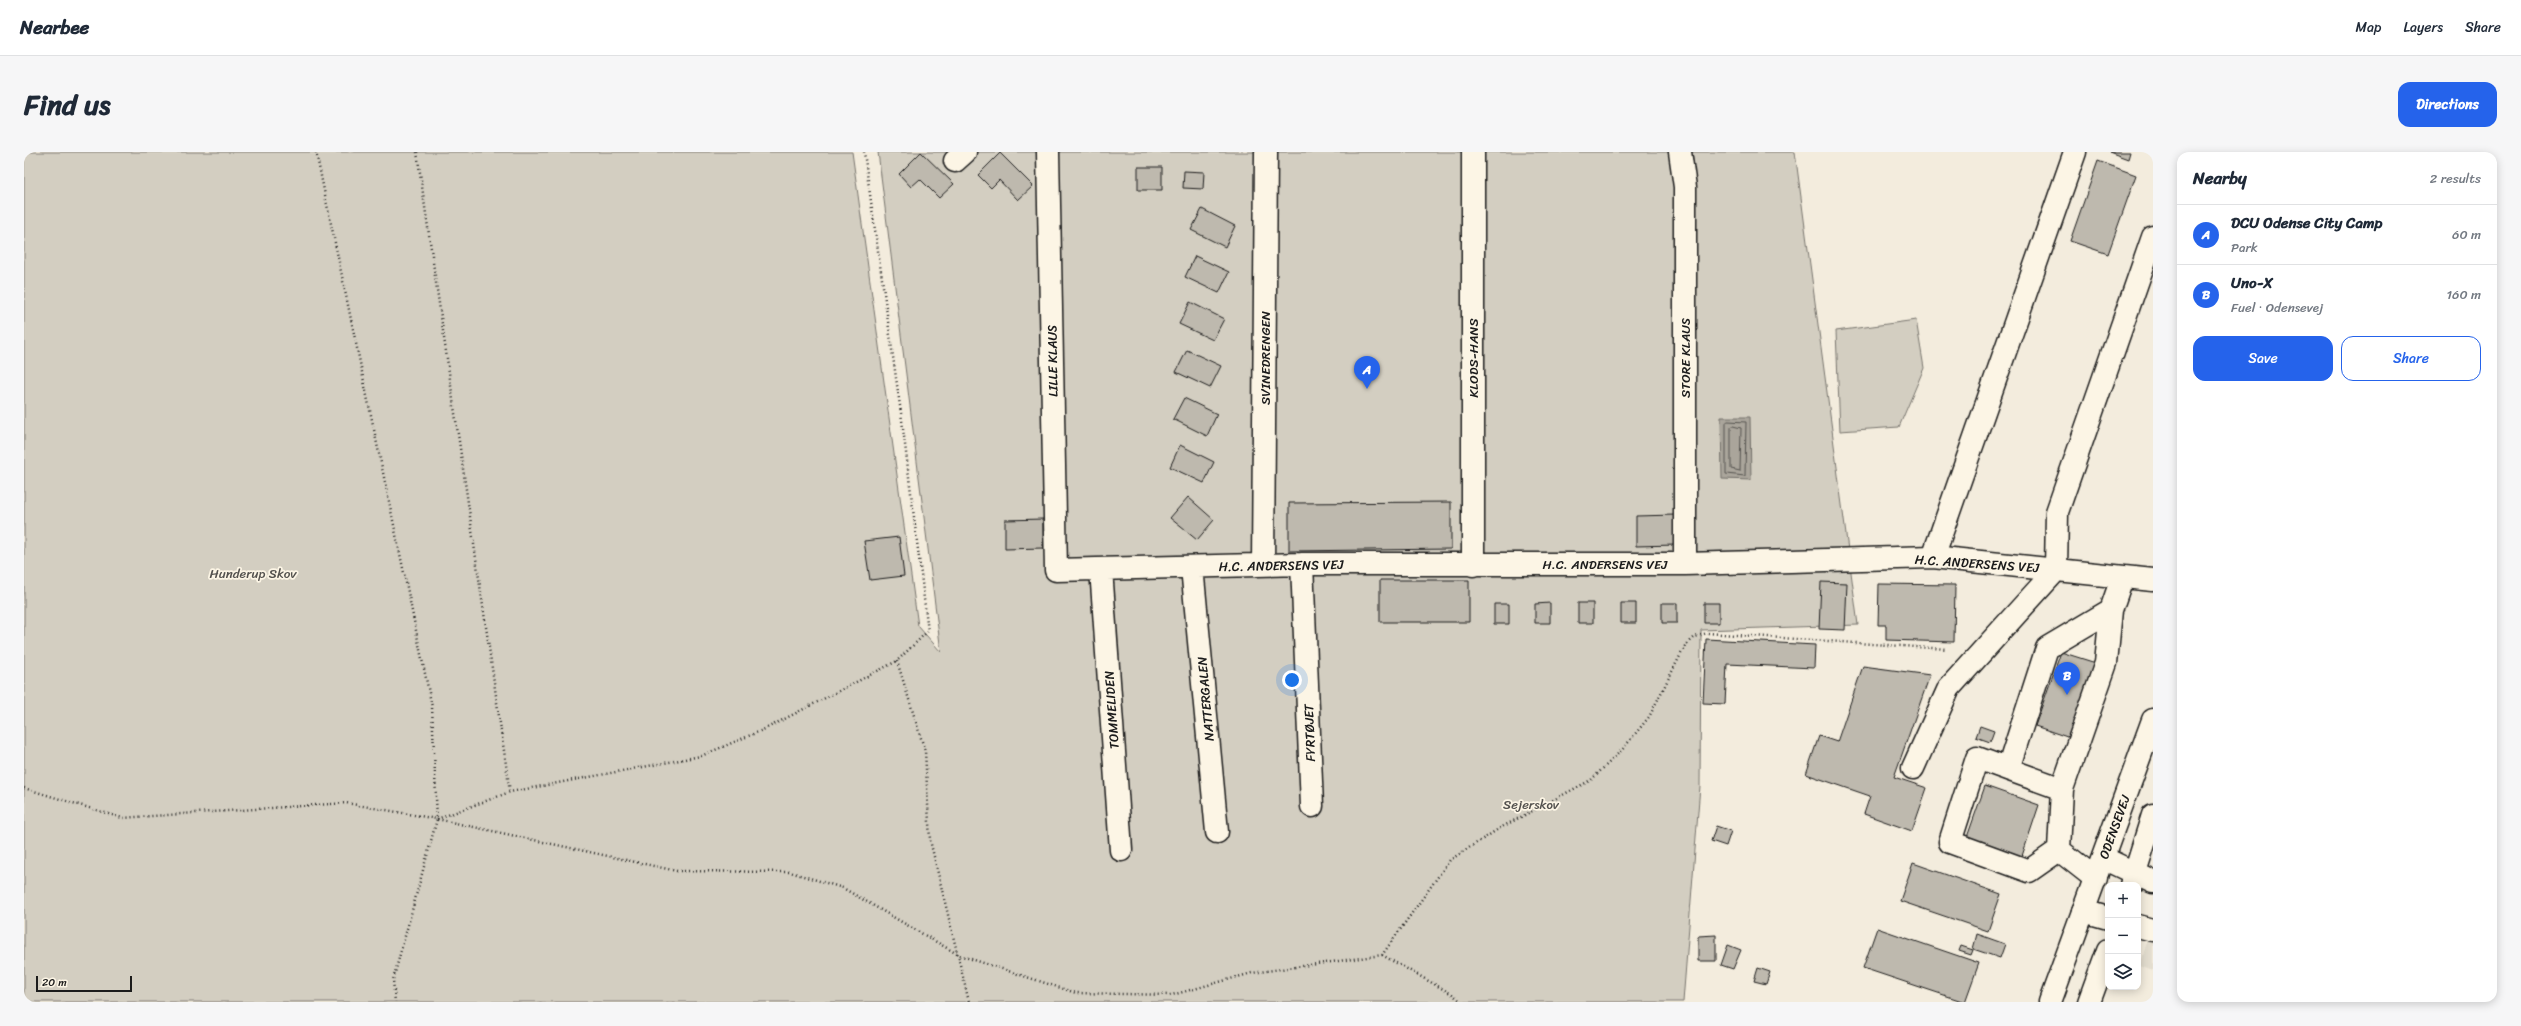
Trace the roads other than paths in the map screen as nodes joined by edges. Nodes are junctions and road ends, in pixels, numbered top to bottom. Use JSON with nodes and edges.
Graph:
{"nodes":[{"id":1,"x":1048,"y":152,"type":"edge"},
{"id":2,"x":1266,"y":152,"type":"edge"},
{"id":3,"x":1473,"y":152,"type":"edge"},
{"id":4,"x":1680,"y":152,"type":"edge"},
{"id":5,"x":2074,"y":152,"type":"edge"},
{"id":6,"x":2153,"y":237,"type":"edge"},
{"id":7,"x":1933,"y":558,"type":"junction"},
{"id":8,"x":1302,"y":564,"type":"junction"},
{"id":9,"x":1685,"y":564,"type":"junction"},
{"id":10,"x":1263,"y":565,"type":"junction"},
{"id":11,"x":1472,"y":565,"type":"junction"},
{"id":12,"x":1192,"y":567,"type":"junction"},
{"id":13,"x":1101,"y":569,"type":"junction"},
{"id":14,"x":1056,"y":570,"type":"joint"},
{"id":15,"x":2056,"y":570,"type":"junction"},
{"id":16,"x":2122,"y":578,"type":"junction"},
{"id":17,"x":2153,"y":580,"type":"edge"},
{"id":18,"x":2111,"y":610,"type":"junction"},
{"id":19,"x":2153,"y":720,"type":"edge"},
{"id":20,"x":1913,"y":768,"type":"dead end"},
{"id":21,"x":2008,"y":769,"type":"junction"},
{"id":22,"x":2062,"y":789,"type":"junction"},
{"id":23,"x":1312,"y":806,"type":"dead end"},
{"id":24,"x":2153,"y":815,"type":"edge"},
{"id":25,"x":1217,"y":832,"type":"dead end"},
{"id":26,"x":1121,"y":850,"type":"dead end"},
{"id":27,"x":2059,"y":850,"type":"junction"},
{"id":28,"x":2103,"y":858,"type":"junction"},
{"id":29,"x":2096,"y":879,"type":"junction"},
{"id":30,"x":2139,"y":881,"type":"edge"},
{"id":31,"x":2083,"y":911,"type":"junction"},
{"id":32,"x":2105,"y":917,"type":"edge"},
{"id":33,"x":2141,"y":927,"type":"edge"},
{"id":34,"x":2153,"y":930,"type":"edge"},
{"id":35,"x":2107,"y":954,"type":"edge"},
{"id":36,"x":2050,"y":1002,"type":"edge"},
{"id":37,"x":2089,"y":1002,"type":"edge"}],
"edges":[{"from":1,"to":14,"type":"main road","name":"LILLE KLAUS"},
{"from":2,"to":10,"type":"main road","name":"SVINEDRENGEN"},
{"from":3,"to":11,"type":"main road","name":"KLODS-HANS"},
{"from":4,"to":9,"type":"main road","name":"STORE KLAUS"},
{"from":5,"to":7,"type":"main road"},
{"from":6,"to":15,"type":"main road"},
{"from":7,"to":9,"type":"main road","name":"H.C. ANDERSENS VEJ"},
{"from":7,"to":15,"type":"main road","name":"H.C. ANDERSENS VEJ"},
{"from":8,"to":10,"type":"main road","name":"H.C. ANDERSENS VEJ"},
{"from":8,"to":11,"type":"main road","name":"H.C. ANDERSENS VEJ"},
{"from":8,"to":23,"type":"main road","name":"FYRTØJET"},
{"from":9,"to":11,"type":"main road","name":"H.C. ANDERSENS VEJ"},
{"from":10,"to":12,"type":"main road","name":"H.C. ANDERSENS VEJ"},
{"from":12,"to":13,"type":"main road","name":"H.C. ANDERSENS VEJ"},
{"from":12,"to":25,"type":"main road","name":"NATTERGALEN"},
{"from":13,"to":14,"type":"main road","name":"H.C. ANDERSENS VEJ"},
{"from":13,"to":26,"type":"main road","name":"TOMMELIDEN"},
{"from":15,"to":16,"type":"main road","name":"H.C. ANDERSENS VEJ"},
{"from":15,"to":20,"type":"main road"},
{"from":16,"to":17,"type":"main road","name":"H.C. ANDERSENS VEJ"},
{"from":16,"to":18,"type":"main road"},
{"from":18,"to":21,"type":"main road"},
{"from":18,"to":22,"type":"main road"},
{"from":19,"to":28,"type":"main road","name":"ODENSEVEJ"},
{"from":21,"to":22,"type":"main road"},
{"from":21,"to":27,"type":"main road"},
{"from":22,"to":27,"type":"main road"},
{"from":24,"to":30,"type":"main road"},
{"from":27,"to":29,"type":"main road"},
{"from":28,"to":29,"type":"main road","name":"ODENSEVEJ"},
{"from":28,"to":30,"type":"main road"},
{"from":29,"to":31,"type":"main road","name":"ODENSEVEJ"},
{"from":31,"to":32,"type":"main road"},
{"from":31,"to":36,"type":"main road","name":"ODENSEVEJ"},
{"from":33,"to":34,"type":"main road"},
{"from":35,"to":37,"type":"main road"}]}
